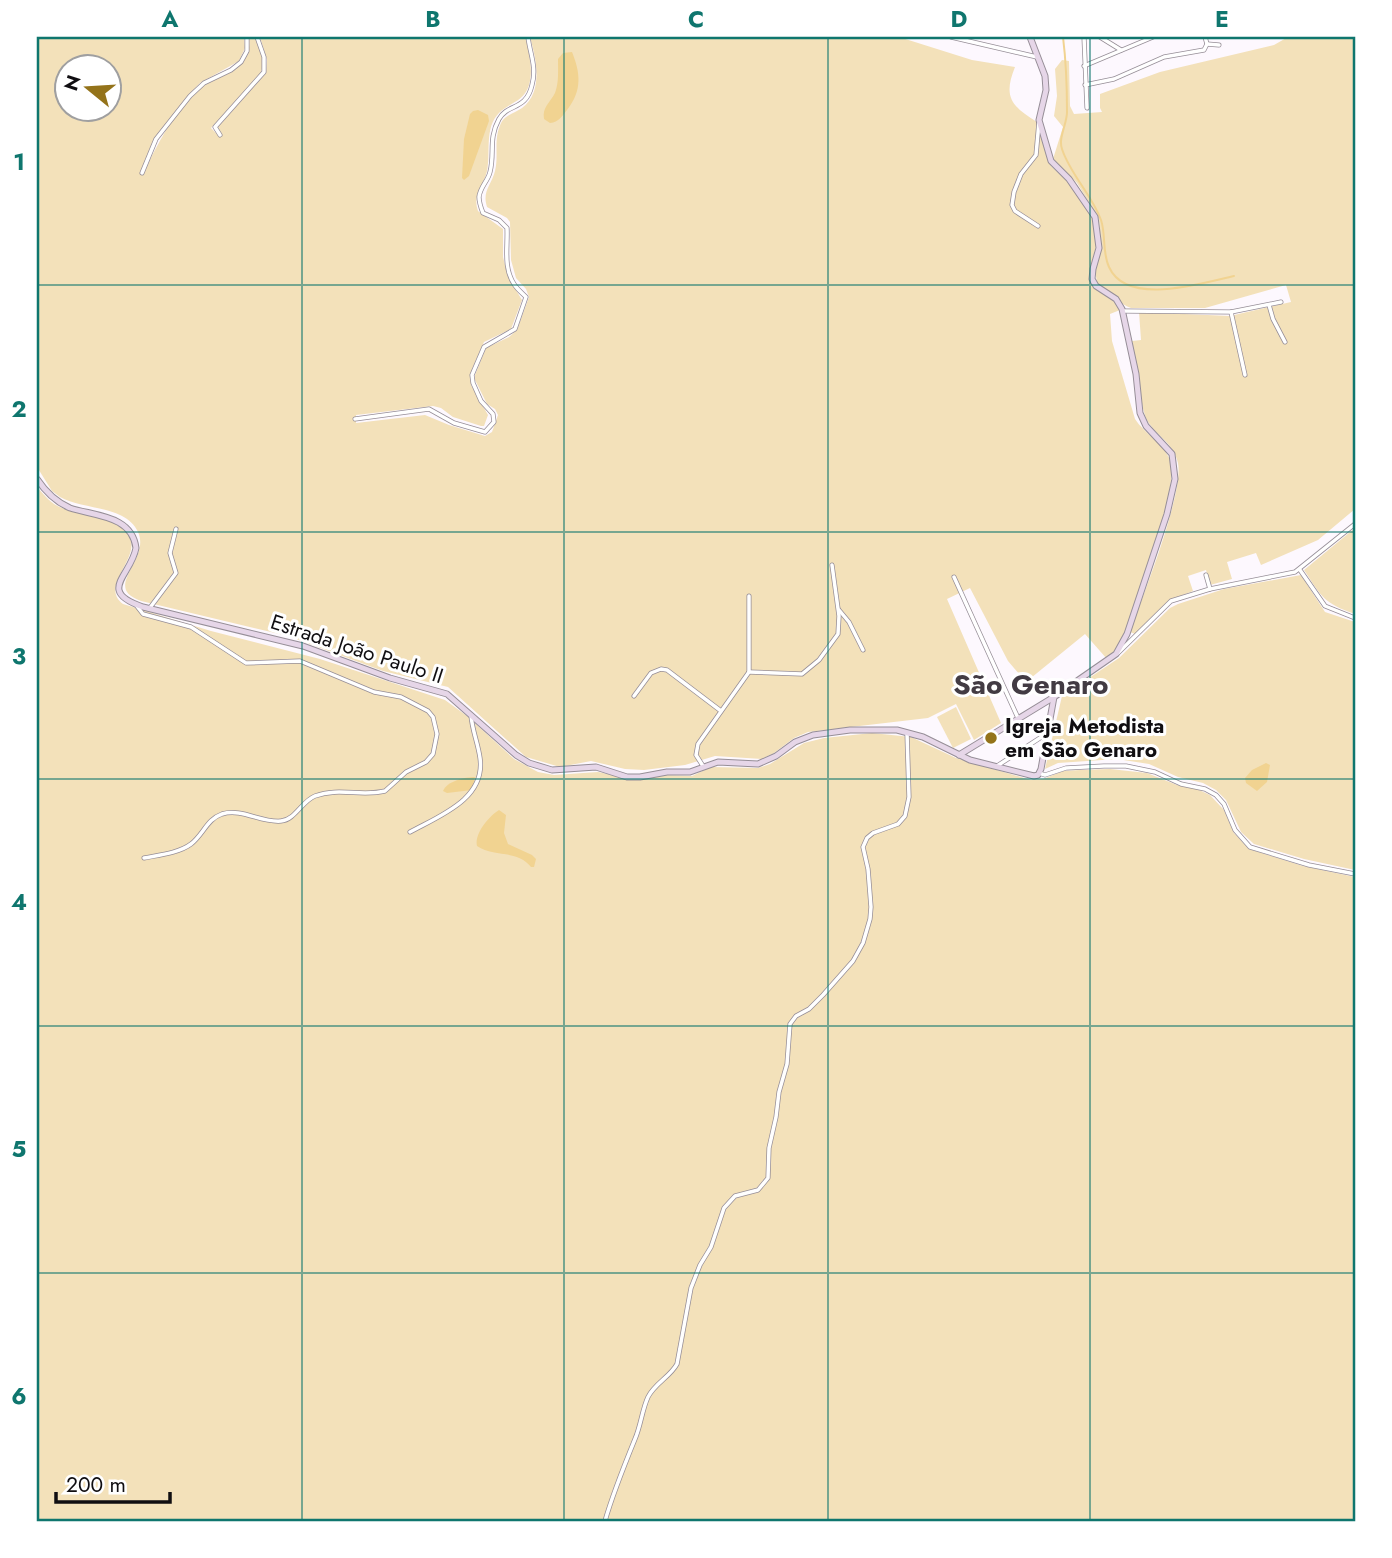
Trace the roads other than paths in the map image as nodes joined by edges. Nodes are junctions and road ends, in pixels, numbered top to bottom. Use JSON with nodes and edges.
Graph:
{"nodes":[{"id":1,"x":247,"y":37,"type":"edge"},
{"id":2,"x":257,"y":37,"type":"edge"},
{"id":3,"x":528,"y":37,"type":"edge"},
{"id":4,"x":951,"y":37,"type":"edge"},
{"id":5,"x":1030,"y":37,"type":"edge"},
{"id":6,"x":1084,"y":37,"type":"edge"},
{"id":7,"x":1100,"y":37,"type":"edge"},
{"id":8,"x":1153,"y":37,"type":"edge"},
{"id":9,"x":1205,"y":37,"type":"edge"},
{"id":10,"x":1207,"y":44,"type":"junction"},
{"id":11,"x":1219,"y":44,"type":"dead end"},
{"id":12,"x":1121,"y":50,"type":"junction"},
{"id":13,"x":1039,"y":57,"type":"junction"},
{"id":14,"x":1084,"y":66,"type":"junction"},
{"id":15,"x":1086,"y":85,"type":"junction"},
{"id":16,"x":1087,"y":108,"type":"dead end"},
{"id":17,"x":1039,"y":120,"type":"junction"},
{"id":18,"x":220,"y":135,"type":"dead end"},
{"id":19,"x":142,"y":173,"type":"dead end"},
{"id":20,"x":1038,"y":226,"type":"dead end"},
{"id":21,"x":1281,"y":302,"type":"dead end"},
{"id":22,"x":1269,"y":304,"type":"junction"},
{"id":23,"x":1123,"y":311,"type":"junction"},
{"id":24,"x":1231,"y":312,"type":"junction"},
{"id":25,"x":1285,"y":341,"type":"dead end"},
{"id":26,"x":1245,"y":375,"type":"dead end"},
{"id":27,"x":355,"y":419,"type":"dead end"},
{"id":28,"x":37,"y":479,"type":"edge"},
{"id":29,"x":1355,"y":524,"type":"edge"},
{"id":30,"x":176,"y":529,"type":"dead end"},
{"id":31,"x":832,"y":565,"type":"dead end"},
{"id":32,"x":1300,"y":569,"type":"junction"},
{"id":33,"x":1206,"y":575,"type":"dead end"},
{"id":34,"x":954,"y":578,"type":"dead end"},
{"id":35,"x":1210,"y":589,"type":"junction"},
{"id":36,"x":749,"y":596,"type":"dead end"},
{"id":37,"x":136,"y":605,"type":"junction"},
{"id":38,"x":149,"y":609,"type":"junction"},
{"id":39,"x":839,"y":610,"type":"junction"},
{"id":40,"x":1355,"y":618,"type":"edge"},
{"id":41,"x":863,"y":650,"type":"dead end"},
{"id":42,"x":1116,"y":654,"type":"junction"},
{"id":43,"x":749,"y":672,"type":"junction"},
{"id":44,"x":634,"y":696,"type":"dead end"},
{"id":45,"x":1054,"y":697,"type":"junction"},
{"id":46,"x":721,"y":711,"type":"junction"},
{"id":47,"x":471,"y":713,"type":"junction"},
{"id":48,"x":1018,"y":718,"type":"junction"},
{"id":49,"x":906,"y":731,"type":"junction"},
{"id":50,"x":1048,"y":733,"type":"junction"},
{"id":51,"x":959,"y":755,"type":"junction"},
{"id":52,"x":703,"y":766,"type":"junction"},
{"id":53,"x":994,"y":767,"type":"junction"},
{"id":54,"x":1039,"y":774,"type":"junction"},
{"id":55,"x":410,"y":832,"type":"dead end"},
{"id":56,"x":144,"y":858,"type":"dead end"},
{"id":57,"x":1355,"y":874,"type":"edge"},
{"id":58,"x":605,"y":1521,"type":"edge"}],
"edges":[{"from":1,"to":19,"type":"street"},
{"from":2,"to":18,"type":"street"},
{"from":3,"to":27,"type":"street"},
{"from":4,"to":13,"type":"street"},
{"from":5,"to":13,"type":"street"},
{"from":6,"to":14,"type":"street"},
{"from":7,"to":12,"type":"street"},
{"from":8,"to":12,"type":"street"},
{"from":9,"to":10,"type":"street"},
{"from":10,"to":11,"type":"street"},
{"from":10,"to":15,"type":"street"},
{"from":12,"to":14,"type":"street"},
{"from":13,"to":17,"type":"street"},
{"from":14,"to":15,"type":"street"},
{"from":15,"to":16,"type":"street"},
{"from":17,"to":20,"type":"street"},
{"from":17,"to":23,"type":"street"},
{"from":21,"to":22,"type":"street"},
{"from":22,"to":24,"type":"street"},
{"from":22,"to":25,"type":"street"},
{"from":23,"to":24,"type":"street"},
{"from":23,"to":42,"type":"street"},
{"from":24,"to":26,"type":"street"},
{"from":28,"to":37,"type":"street"},
{"from":29,"to":32,"type":"street"},
{"from":30,"to":38,"type":"street"},
{"from":31,"to":39,"type":"street"},
{"from":32,"to":35,"type":"street"},
{"from":32,"to":40,"type":"street"},
{"from":33,"to":35,"type":"street"},
{"from":34,"to":48,"type":"street"},
{"from":35,"to":42,"type":"street"},
{"from":36,"to":43,"type":"street"},
{"from":37,"to":38,"type":"street","name":"Estrada João Paulo II"},
{"from":37,"to":56,"type":"street"},
{"from":38,"to":47,"type":"street","name":"Estrada João Paulo II"},
{"from":39,"to":41,"type":"street"},
{"from":39,"to":43,"type":"street"},
{"from":42,"to":45,"type":"street"},
{"from":43,"to":46,"type":"street"},
{"from":44,"to":46,"type":"street"},
{"from":45,"to":48,"type":"street"},
{"from":45,"to":50,"type":"street"},
{"from":46,"to":52,"type":"street"},
{"from":47,"to":52,"type":"street","name":"Estrada João Paulo II"},
{"from":47,"to":55,"type":"street"},
{"from":48,"to":51,"type":"street"},
{"from":49,"to":51,"type":"street","name":"Estrada João Paulo II"},
{"from":49,"to":52,"type":"street","name":"Estrada João Paulo II"},
{"from":49,"to":58,"type":"street"},
{"from":50,"to":53,"type":"street"},
{"from":50,"to":54,"type":"street"},
{"from":51,"to":53,"type":"street","name":"Estrada João Paulo II"},
{"from":53,"to":54,"type":"street","name":"Estrada João Paulo II"},
{"from":54,"to":57,"type":"street","name":"Estrada João Paulo II"}]}
